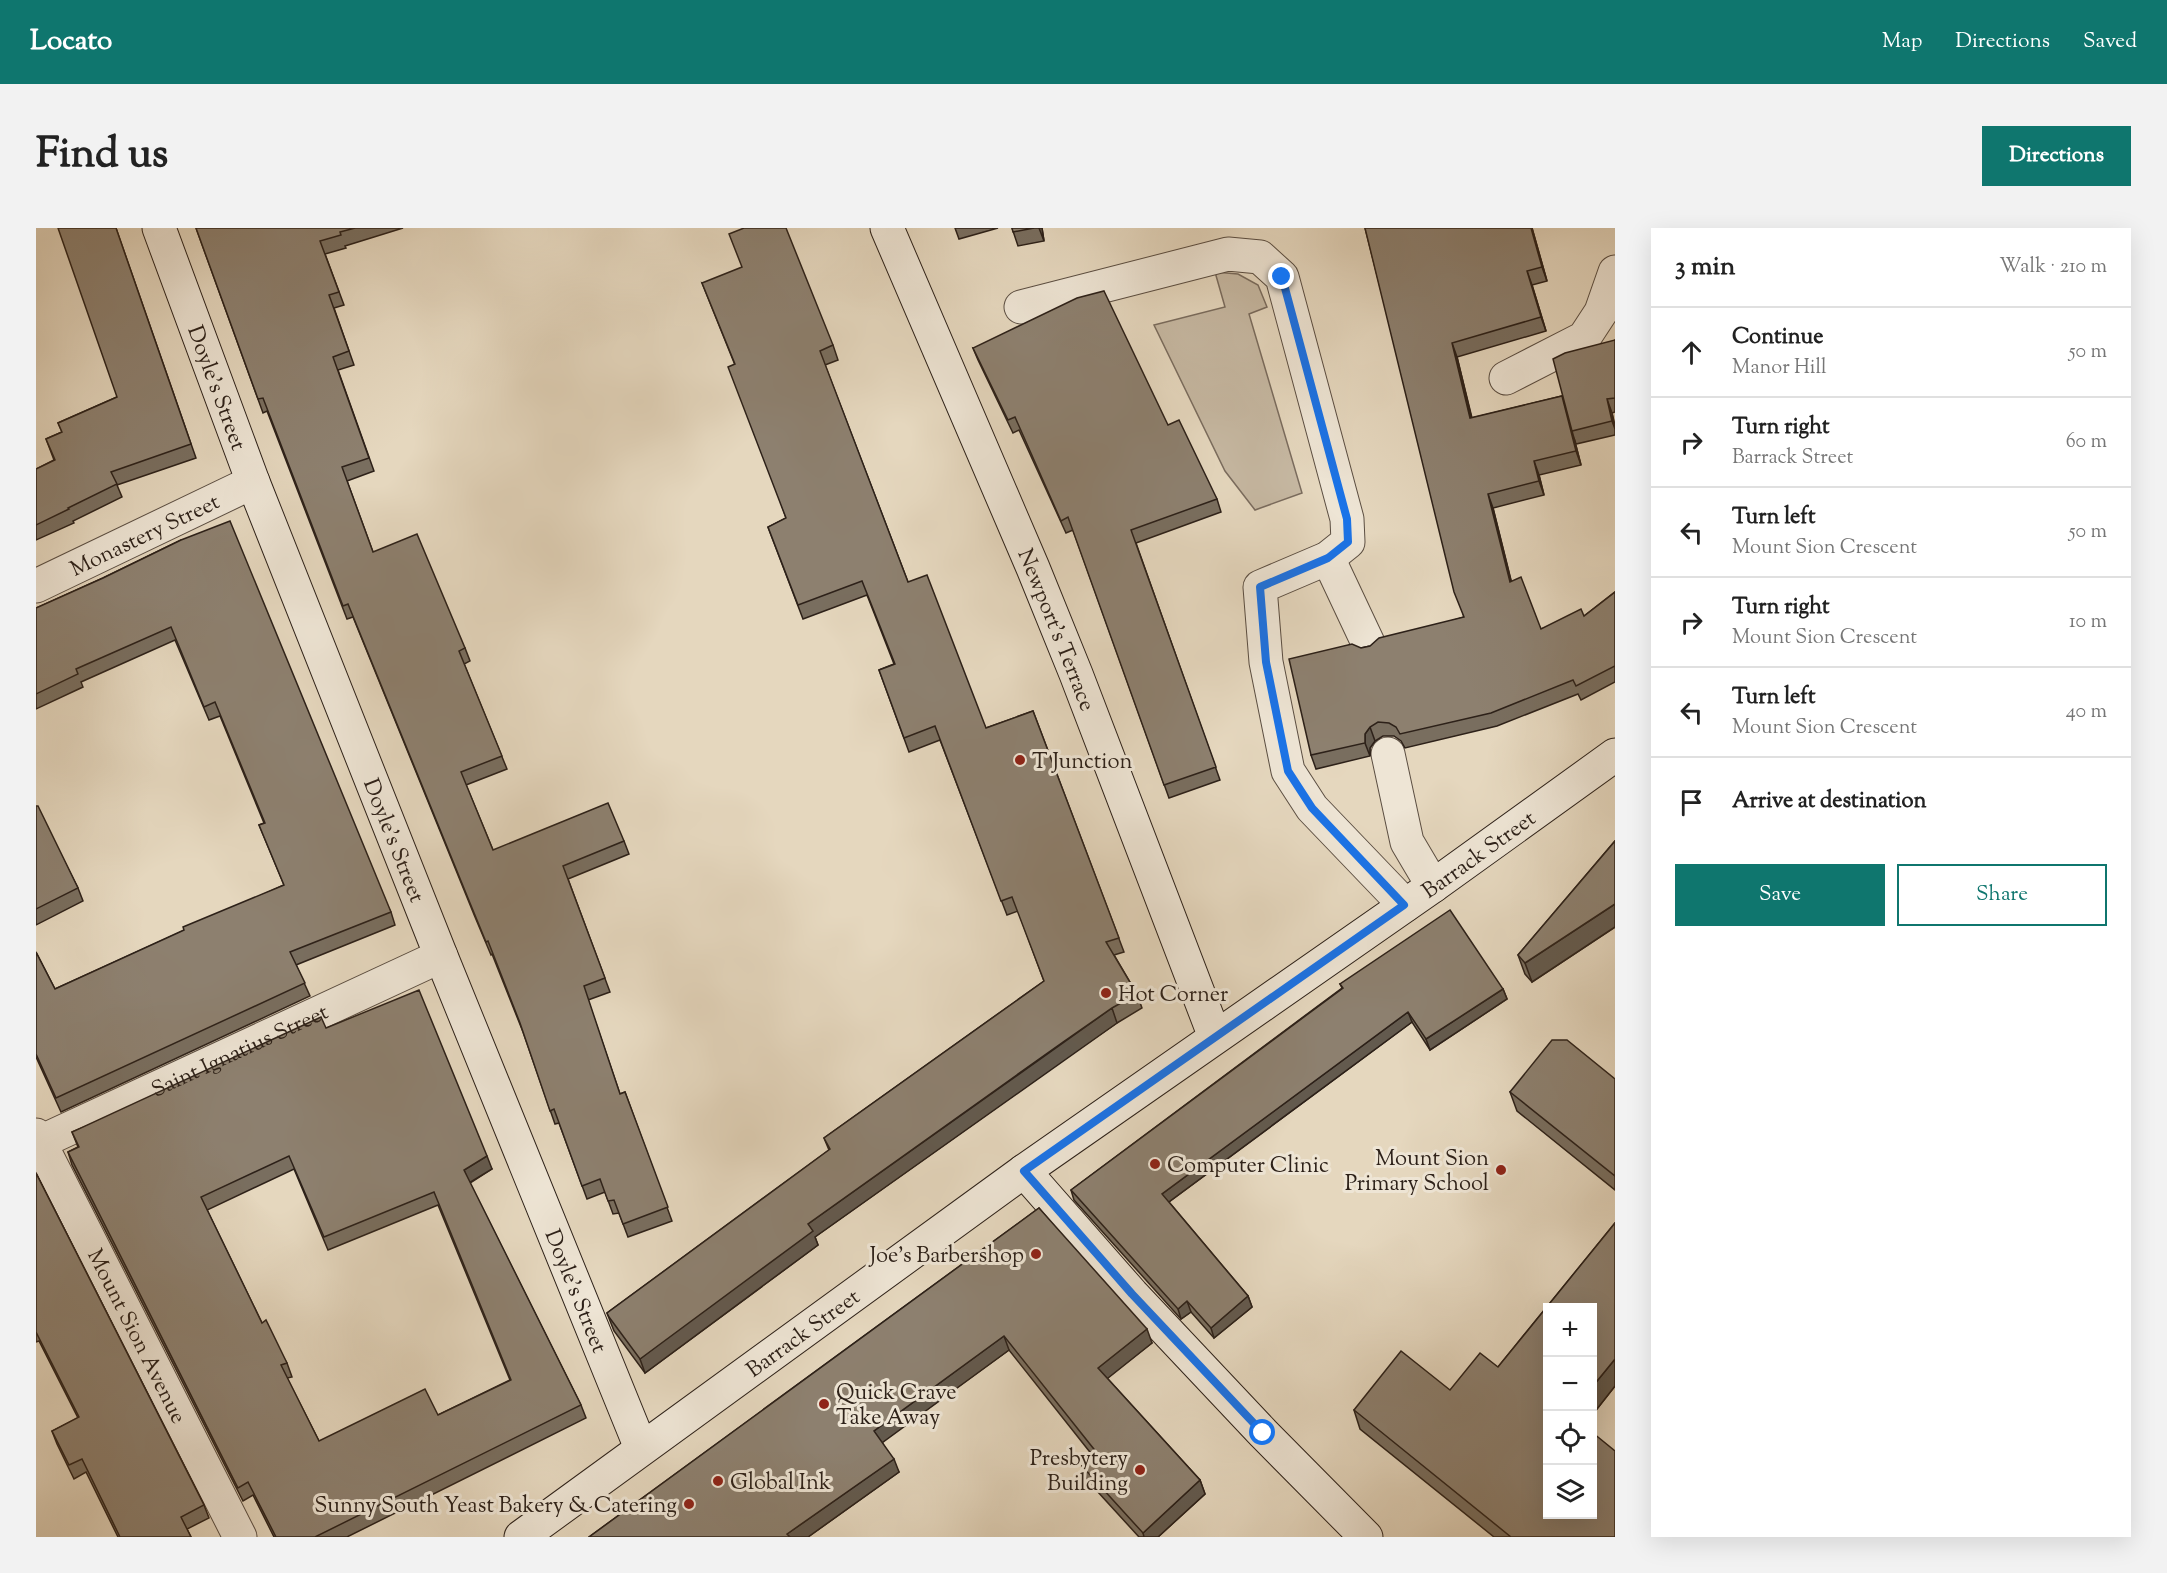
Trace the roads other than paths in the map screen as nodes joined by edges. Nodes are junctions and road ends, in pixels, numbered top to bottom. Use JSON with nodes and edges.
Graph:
{"nodes":[{"id":1,"x":159,"y":228,"type":"edge"},
{"id":2,"x":887,"y":228,"type":"edge"},
{"id":3,"x":1615,"y":272,"type":"edge"},
{"id":4,"x":1021,"y":308,"type":"dead end"},
{"id":5,"x":1506,"y":378,"type":"dead end"},
{"id":6,"x":253,"y":482,"type":"junction"},
{"id":7,"x":1328,"y":558,"type":"junction"},
{"id":8,"x":36,"y":586,"type":"edge"},
{"id":9,"x":1368,"y":644,"type":"edge"},
{"id":10,"x":1388,"y":754,"type":"dead end"},
{"id":11,"x":1615,"y":755,"type":"edge"},
{"id":12,"x":1432,"y":886,"type":"junction"},
{"id":13,"x":1404,"y":905,"type":"junction"},
{"id":14,"x":441,"y":956,"type":"junction"},
{"id":15,"x":1215,"y":1037,"type":"junction"},
{"id":16,"x":37,"y":1141,"type":"edge"},
{"id":17,"x":1024,"y":1171,"type":"junction"},
{"id":18,"x":641,"y":1448,"type":"junction"},
{"id":19,"x":240,"y":1537,"type":"edge"},
{"id":20,"x":521,"y":1537,"type":"edge"},
{"id":21,"x":1366,"y":1537,"type":"edge"}],
"edges":[{"from":1,"to":6,"type":"street","name":"Doyle's Street"},
{"from":2,"to":15,"type":"street","name":"Newport's Terrace"},
{"from":3,"to":5,"type":"street"},
{"from":4,"to":7,"type":"street"},
{"from":6,"to":8,"type":"street","name":"Monastery Street"},
{"from":6,"to":14,"type":"street","name":"Doyle's Street"},
{"from":7,"to":9,"type":"street"},
{"from":7,"to":13,"type":"street"},
{"from":10,"to":12,"type":"street"},
{"from":11,"to":12,"type":"street","name":"Barrack Street"},
{"from":12,"to":13,"type":"street","name":"Barrack Street"},
{"from":13,"to":15,"type":"street","name":"Barrack Street"},
{"from":14,"to":16,"type":"street","name":"Saint Ignatius Street"},
{"from":14,"to":18,"type":"street","name":"Doyle's Street"},
{"from":15,"to":17,"type":"street","name":"Barrack Street"},
{"from":16,"to":19,"type":"street","name":"Mount Sion Avenue"},
{"from":17,"to":18,"type":"street","name":"Barrack Street"},
{"from":17,"to":21,"type":"street"},
{"from":18,"to":20,"type":"street","name":"Barrack Street"}]}
